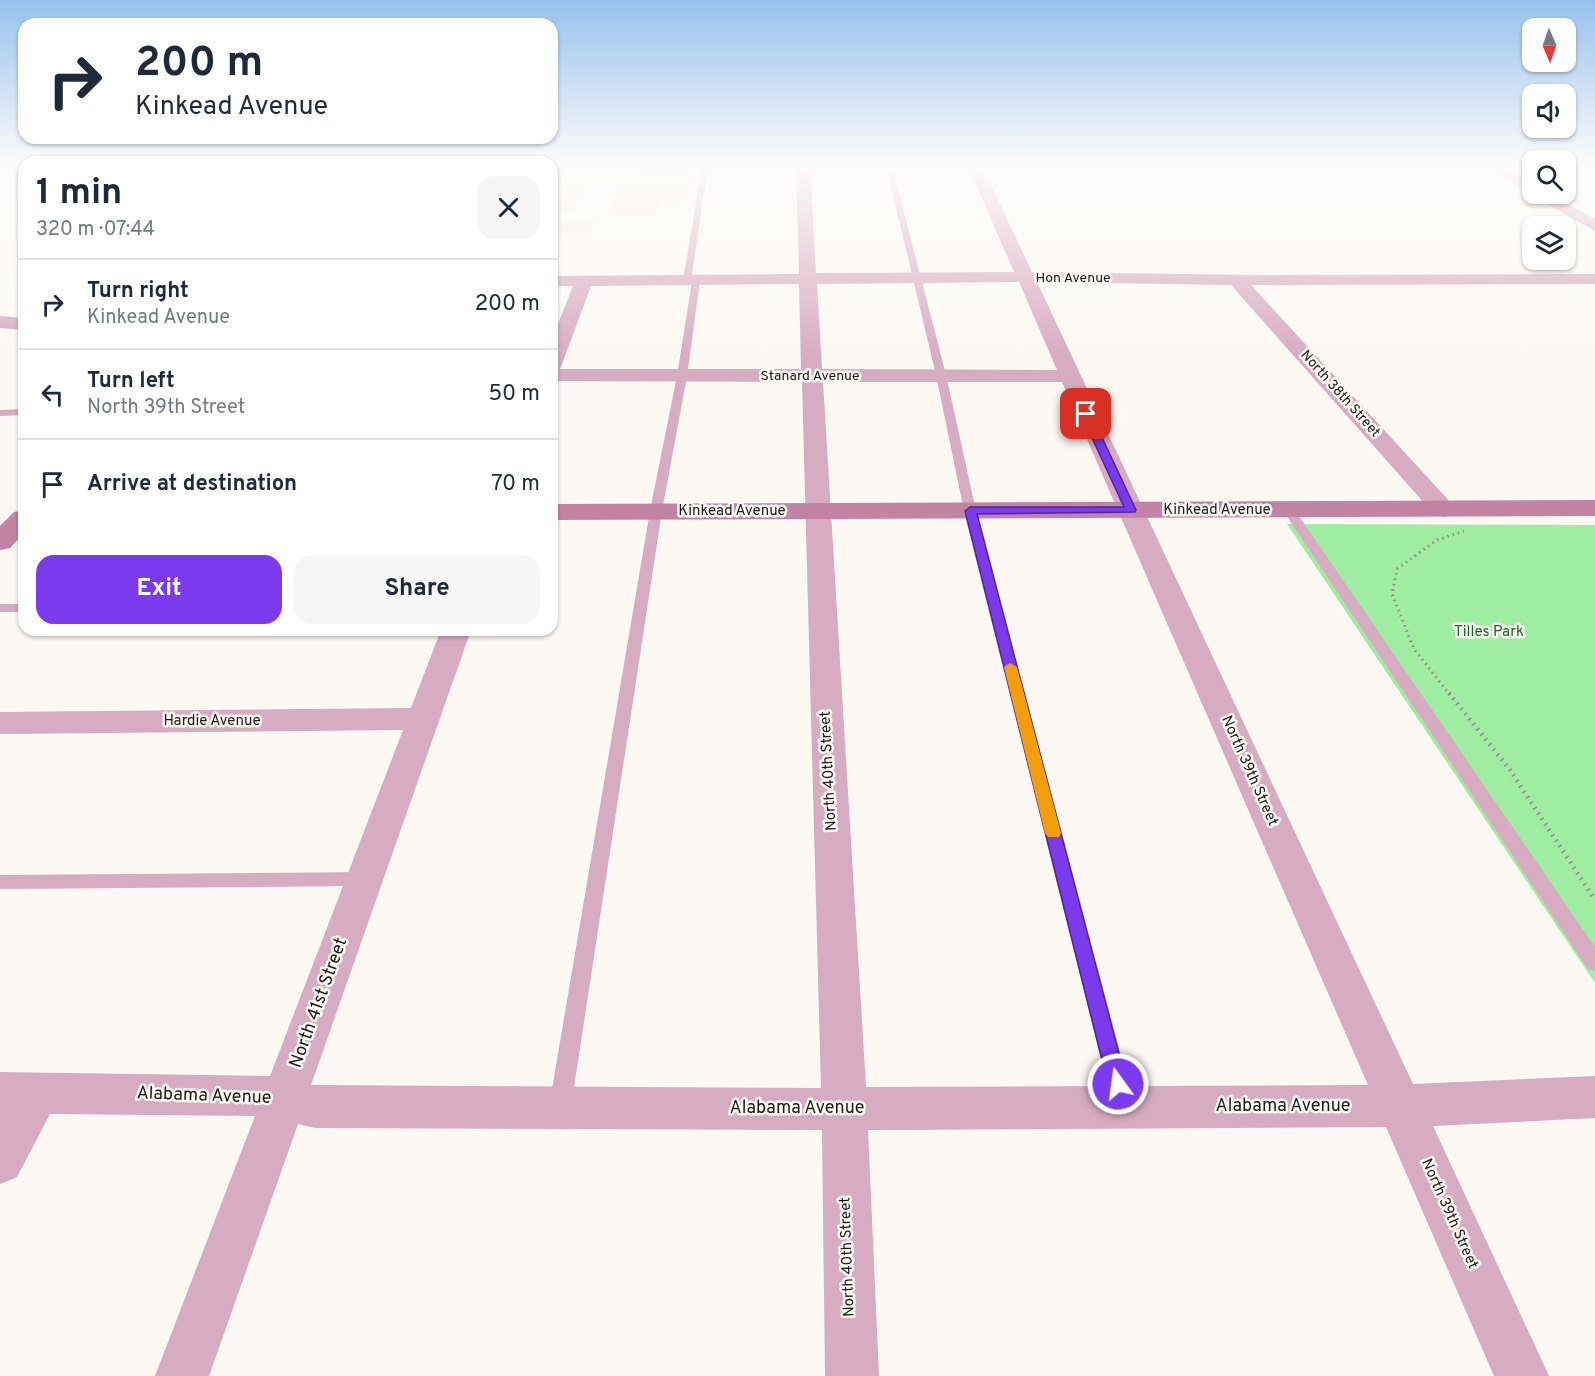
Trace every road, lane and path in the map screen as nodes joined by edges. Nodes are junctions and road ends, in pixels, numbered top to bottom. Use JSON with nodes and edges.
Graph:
{"nodes":[{"id":1,"x":698,"y":230,"type":"edge"},
{"id":2,"x":806,"y":230,"type":"edge"},
{"id":3,"x":904,"y":230,"type":"edge"},
{"id":4,"x":1003,"y":230,"type":"edge"},
{"id":5,"x":1024,"y":278,"type":"junction"},
{"id":6,"x":916,"y":279,"type":"junction"},
{"id":7,"x":1595,"y":279,"type":"edge"},
{"id":8,"x":808,"y":280,"type":"junction"},
{"id":9,"x":1236,"y":280,"type":"junction"},
{"id":10,"x":1569,"y":280,"type":"junction"},
{"id":11,"x":558,"y":281,"type":"edge"},
{"id":12,"x":584,"y":281,"type":"junction"},
{"id":13,"x":692,"y":281,"type":"junction"},
{"id":14,"x":1595,"y":298,"type":"edge"},
{"id":15,"x":0,"y":322,"type":"edge"},
{"id":16,"x":18,"y":324,"type":"edge"},
{"id":17,"x":558,"y":349,"type":"edge"},
{"id":18,"x":558,"y":375,"type":"edge"},
{"id":19,"x":941,"y":375,"type":"junction"},
{"id":20,"x":1068,"y":375,"type":"junction"},
{"id":21,"x":682,"y":376,"type":"junction"},
{"id":22,"x":813,"y":376,"type":"junction"},
{"id":23,"x":18,"y":412,"type":"edge"},
{"id":24,"x":0,"y":413,"type":"edge"},
{"id":25,"x":1595,"y":508,"type":"edge"},
{"id":26,"x":1288,"y":509,"type":"junction"},
{"id":27,"x":1443,"y":509,"type":"junction"},
{"id":28,"x":1131,"y":510,"type":"junction"},
{"id":29,"x":656,"y":511,"type":"junction"},
{"id":30,"x":817,"y":511,"type":"junction"},
{"id":31,"x":970,"y":511,"type":"junction"},
{"id":32,"x":558,"y":512,"type":"edge"},
{"id":33,"x":0,"y":514,"type":"edge"},
{"id":34,"x":18,"y":516,"type":"edge"},
{"id":35,"x":18,"y":522,"type":"edge"},
{"id":36,"x":1465,"y":530,"type":"dead end"},
{"id":37,"x":0,"y":542,"type":"edge"},
{"id":38,"x":0,"y":608,"type":"edge"},
{"id":39,"x":18,"y":608,"type":"edge"},
{"id":40,"x":454,"y":636,"type":"edge"},
{"id":41,"x":423,"y":719,"type":"junction"},
{"id":42,"x":0,"y":723,"type":"edge"},
{"id":43,"x":365,"y":879,"type":"junction"},
{"id":44,"x":0,"y":882,"type":"edge"},
{"id":45,"x":1595,"y":900,"type":"edge"},
{"id":46,"x":1595,"y":963,"type":"edge"},
{"id":47,"x":19,"y":1093,"type":"edge"},
{"id":48,"x":1595,"y":1096,"type":"edge"},
{"id":49,"x":284,"y":1100,"type":"junction"},
{"id":50,"x":1400,"y":1106,"type":"junction"},
{"id":51,"x":560,"y":1107,"type":"junction"},
{"id":52,"x":844,"y":1107,"type":"junction"},
{"id":53,"x":1124,"y":1107,"type":"junction"},
{"id":54,"x":0,"y":1161,"type":"edge"},
{"id":55,"x":182,"y":1376,"type":"edge"},
{"id":56,"x":852,"y":1376,"type":"edge"},
{"id":57,"x":1522,"y":1376,"type":"edge"}],
"edges":[{"from":1,"to":13,"type":"lane"},
{"from":2,"to":8,"type":"street","name":"North 40th Street"},
{"from":3,"to":6,"type":"lane"},
{"from":4,"to":5,"type":"street","name":"North 39th Street"},
{"from":5,"to":6,"type":"street","name":"Hon Avenue"},
{"from":5,"to":9,"type":"street","name":"Hon Avenue"},
{"from":5,"to":20,"type":"street","name":"North 39th Street"},
{"from":6,"to":8,"type":"street","name":"Hon Avenue"},
{"from":6,"to":19,"type":"lane"},
{"from":7,"to":10,"type":"street","name":"Hon Avenue"},
{"from":8,"to":13,"type":"street","name":"Hon Avenue"},
{"from":8,"to":22,"type":"street","name":"North 40th Street"},
{"from":9,"to":10,"type":"street","name":"Hon Avenue"},
{"from":9,"to":27,"type":"street","name":"North 38th Street"},
{"from":10,"to":14,"type":"street"},
{"from":11,"to":12,"type":"street","name":"Hon Avenue"},
{"from":12,"to":13,"type":"street","name":"Hon Avenue"},
{"from":12,"to":17,"type":"street"},
{"from":13,"to":21,"type":"lane"},
{"from":15,"to":16,"type":"street"},
{"from":18,"to":21,"type":"street","name":"Stanard Avenue"},
{"from":19,"to":20,"type":"street","name":"Stanard Avenue"},
{"from":19,"to":22,"type":"street","name":"Stanard Avenue"},
{"from":19,"to":31,"type":"lane"},
{"from":20,"to":28,"type":"street","name":"North 39th Street"},
{"from":21,"to":22,"type":"street","name":"Stanard Avenue"},
{"from":21,"to":29,"type":"lane"},
{"from":22,"to":30,"type":"street","name":"North 40th Street"},
{"from":23,"to":24,"type":"lane"},
{"from":25,"to":27,"type":"street","name":"Kinkead Avenue"},
{"from":26,"to":27,"type":"street","name":"Kinkead Avenue"},
{"from":26,"to":28,"type":"street","name":"Kinkead Avenue"},
{"from":26,"to":46,"type":"lane"},
{"from":28,"to":31,"type":"street","name":"Kinkead Avenue"},
{"from":28,"to":50,"type":"street","name":"North 39th Street"},
{"from":29,"to":30,"type":"street","name":"Kinkead Avenue"},
{"from":29,"to":32,"type":"street","name":"Kinkead Avenue"},
{"from":29,"to":51,"type":"lane"},
{"from":30,"to":31,"type":"street","name":"Kinkead Avenue"},
{"from":30,"to":52,"type":"street","name":"North 40th Street"},
{"from":31,"to":53,"type":"lane"},
{"from":33,"to":34,"type":"street"},
{"from":35,"to":37,"type":"street"},
{"from":36,"to":45,"type":"path"},
{"from":38,"to":39,"type":"lane"},
{"from":40,"to":41,"type":"street","name":"North 41st Street"},
{"from":41,"to":42,"type":"street","name":"Hardie Avenue"},
{"from":41,"to":43,"type":"street","name":"North 41st Street"},
{"from":43,"to":44,"type":"lane"},
{"from":43,"to":49,"type":"street","name":"North 41st Street"},
{"from":47,"to":49,"type":"street","name":"Alabama Avenue"},
{"from":47,"to":54,"type":"street"},
{"from":48,"to":50,"type":"street","name":"Alabama Avenue"},
{"from":49,"to":51,"type":"street","name":"Alabama Avenue"},
{"from":49,"to":55,"type":"street","name":"North 41st Street"},
{"from":50,"to":53,"type":"street","name":"Alabama Avenue"},
{"from":50,"to":57,"type":"street","name":"North 39th Street"},
{"from":51,"to":52,"type":"street","name":"Alabama Avenue"},
{"from":52,"to":53,"type":"street","name":"Alabama Avenue"},
{"from":52,"to":56,"type":"street","name":"North 40th Street"}]}
